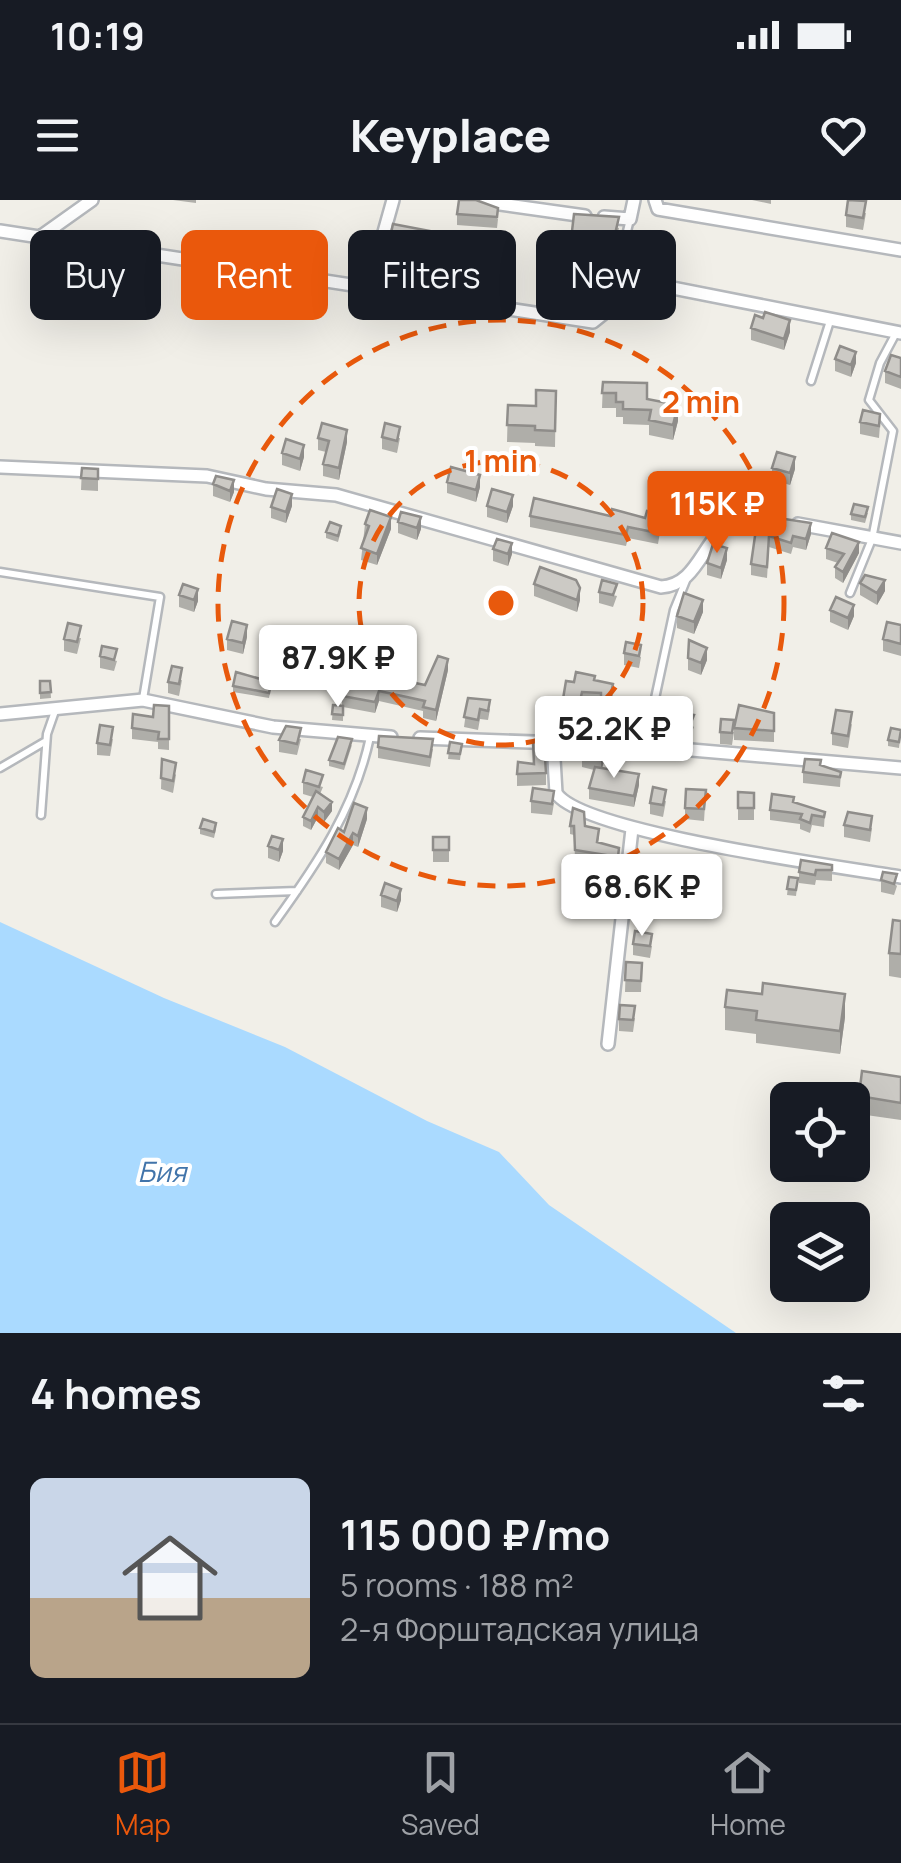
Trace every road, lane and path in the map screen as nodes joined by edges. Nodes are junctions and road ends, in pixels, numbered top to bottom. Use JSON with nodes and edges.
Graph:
{"nodes":[{"id":1,"x":92,"y":200,"type":"edge"},
{"id":2,"x":393,"y":200,"type":"edge"},
{"id":3,"x":472,"y":200,"type":"edge"},
{"id":4,"x":634,"y":200,"type":"edge"},
{"id":5,"x":656,"y":200,"type":"edge"},
{"id":6,"x":630,"y":219,"type":"junction"},
{"id":7,"x":50,"y":230,"type":"edge"},
{"id":8,"x":385,"y":230,"type":"edge"},
{"id":9,"x":627,"y":230,"type":"edge"},
{"id":10,"x":0,"y":231,"type":"edge"},
{"id":11,"x":30,"y":236,"type":"edge"},
{"id":12,"x":901,"y":250,"type":"edge"},
{"id":13,"x":161,"y":256,"type":"edge"},
{"id":14,"x":348,"y":286,"type":"edge"},
{"id":15,"x":676,"y":290,"type":"edge"},
{"id":16,"x":830,"y":320,"type":"junction"},
{"id":17,"x":899,"y":333,"type":"edge"},
{"id":18,"x":812,"y":382,"type":"dead end"},
{"id":19,"x":0,"y":467,"type":"edge"},
{"id":20,"x":872,"y":539,"type":"junction"},
{"id":21,"x":901,"y":543,"type":"edge"},
{"id":22,"x":0,"y":572,"type":"edge"},
{"id":23,"x":688,"y":576,"type":"junction"},
{"id":24,"x":850,"y":593,"type":"dead end"},
{"id":25,"x":143,"y":700,"type":"junction"},
{"id":26,"x":56,"y":710,"type":"junction"},
{"id":27,"x":0,"y":714,"type":"edge"},
{"id":28,"x":370,"y":737,"type":"junction"},
{"id":29,"x":47,"y":740,"type":"junction"},
{"id":30,"x":553,"y":742,"type":"junction"},
{"id":31,"x":645,"y":746,"type":"junction"},
{"id":32,"x":0,"y":768,"type":"edge"},
{"id":33,"x":901,"y":768,"type":"edge"},
{"id":34,"x":41,"y":815,"type":"dead end"},
{"id":35,"x":632,"y":829,"type":"junction"},
{"id":36,"x":901,"y":877,"type":"edge"},
{"id":37,"x":298,"y":890,"type":"junction"},
{"id":38,"x":216,"y":894,"type":"dead end"},
{"id":39,"x":274,"y":922,"type":"dead end"},
{"id":40,"x":608,"y":1044,"type":"dead end"}],
"edges":[{"from":1,"to":7,"type":"street"},
{"from":2,"to":8,"type":"street"},
{"from":3,"to":6,"type":"street"},
{"from":4,"to":6,"type":"street"},
{"from":5,"to":12,"type":"street"},
{"from":6,"to":9,"type":"lane"},
{"from":10,"to":11,"type":"street"},
{"from":13,"to":14,"type":"street"},
{"from":15,"to":16,"type":"street"},
{"from":16,"to":17,"type":"street"},
{"from":16,"to":18,"type":"lane"},
{"from":17,"to":20,"type":"lane"},
{"from":19,"to":23,"type":"street"},
{"from":20,"to":21,"type":"street"},
{"from":20,"to":23,"type":"street"},
{"from":20,"to":24,"type":"lane"},
{"from":22,"to":25,"type":"lane"},
{"from":23,"to":31,"type":"lane"},
{"from":25,"to":26,"type":"street"},
{"from":25,"to":28,"type":"street"},
{"from":26,"to":27,"type":"street"},
{"from":26,"to":29,"type":"lane"},
{"from":28,"to":30,"type":"street"},
{"from":28,"to":37,"type":"lane"},
{"from":29,"to":32,"type":"lane"},
{"from":29,"to":34,"type":"lane"},
{"from":30,"to":31,"type":"street"},
{"from":30,"to":35,"type":"street"},
{"from":31,"to":33,"type":"street"},
{"from":35,"to":36,"type":"street"},
{"from":35,"to":40,"type":"street"},
{"from":37,"to":38,"type":"lane"},
{"from":37,"to":39,"type":"lane"}]}
